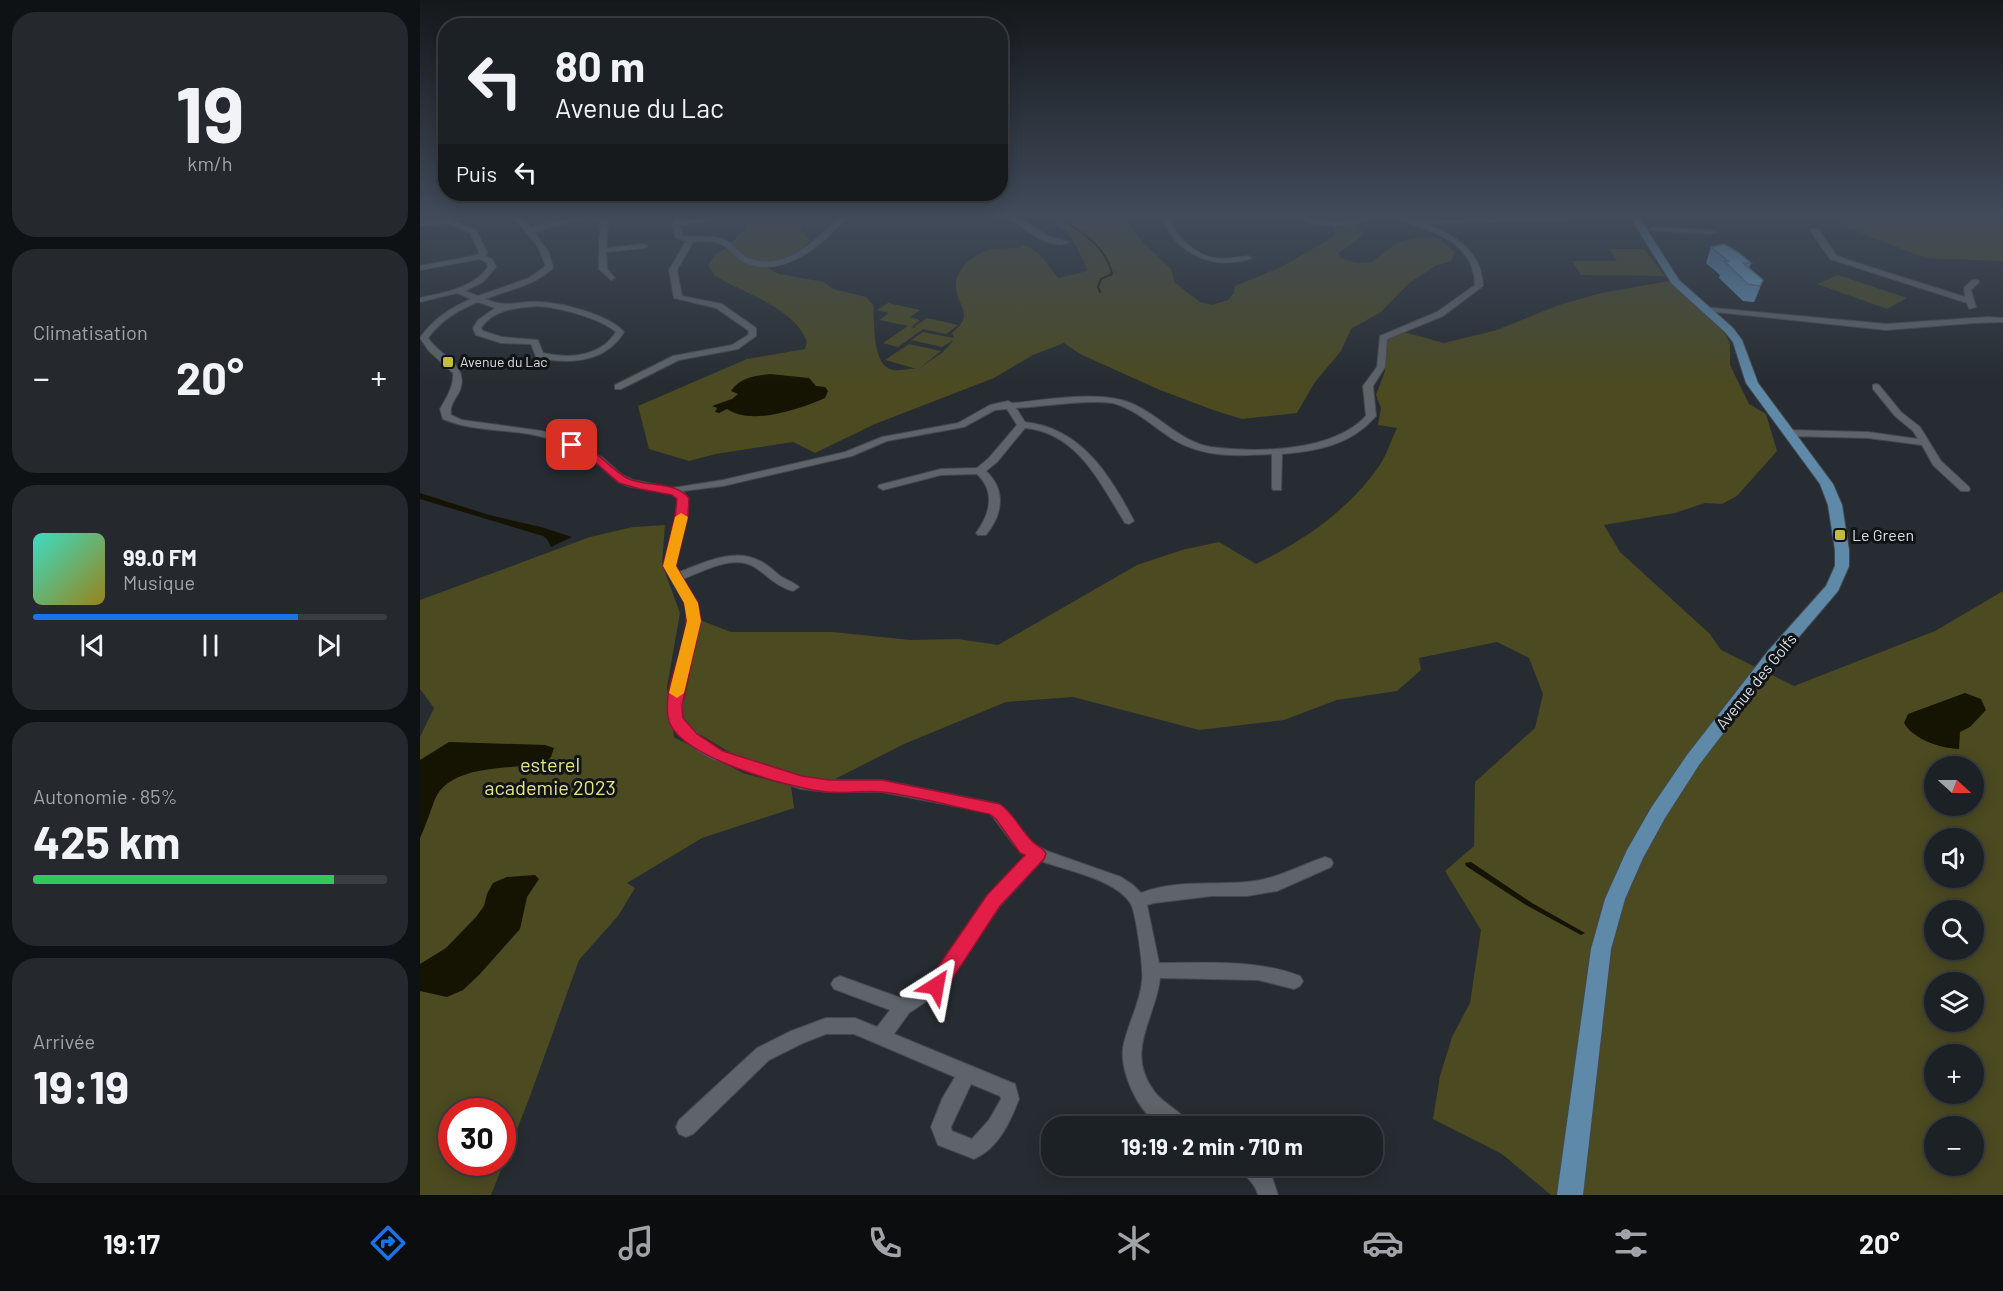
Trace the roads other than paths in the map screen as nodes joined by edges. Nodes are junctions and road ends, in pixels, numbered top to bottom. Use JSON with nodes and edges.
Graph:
{"nodes":[{"id":1,"x":490,"y":273,"type":"edge"},
{"id":2,"x":543,"y":273,"type":"edge"},
{"id":3,"x":607,"y":273,"type":"edge"},
{"id":4,"x":673,"y":273,"type":"edge"},
{"id":5,"x":1476,"y":273,"type":"edge"},
{"id":6,"x":1669,"y":273,"type":"edge"},
{"id":7,"x":1880,"y":273,"type":"edge"},
{"id":8,"x":612,"y":278,"type":"dead end"},
{"id":9,"x":1975,"y":282,"type":"dead end"},
{"id":10,"x":457,"y":290,"type":"junction"},
{"id":11,"x":482,"y":299,"type":"junction"},
{"id":12,"x":420,"y":300,"type":"edge"},
{"id":13,"x":1970,"y":301,"type":"junction"},
{"id":14,"x":501,"y":308,"type":"junction"},
{"id":15,"x":1706,"y":309,"type":"junction"},
{"id":16,"x":1977,"y":319,"type":"junction"},
{"id":17,"x":2003,"y":320,"type":"edge"},
{"id":18,"x":618,"y":387,"type":"dead end"},
{"id":19,"x":1876,"y":387,"type":"dead end"},
{"id":20,"x":1008,"y":404,"type":"junction"},
{"id":21,"x":1022,"y":425,"type":"junction"},
{"id":22,"x":1788,"y":433,"type":"junction"},
{"id":23,"x":1926,"y":442,"type":"junction"},
{"id":24,"x":1277,"y":451,"type":"junction"},
{"id":25,"x":980,"y":471,"type":"junction"},
{"id":26,"x":883,"y":488,"type":"dead end"},
{"id":27,"x":1277,"y":488,"type":"dead end"},
{"id":28,"x":1965,"y":489,"type":"dead end"},
{"id":29,"x":676,"y":497,"type":"junction"},
{"id":30,"x":1130,"y":521,"type":"dead end"},
{"id":31,"x":982,"y":533,"type":"dead end"},
{"id":32,"x":677,"y":577,"type":"junction"},
{"id":33,"x":793,"y":587,"type":"dead end"},
{"id":34,"x":1038,"y":854,"type":"junction"},
{"id":35,"x":1324,"y":862,"type":"dead end"},
{"id":36,"x":1138,"y":902,"type":"junction"},
{"id":37,"x":1151,"y":970,"type":"junction"},
{"id":38,"x":1294,"y":981,"type":"dead end"},
{"id":39,"x":840,"y":984,"type":"dead end"},
{"id":40,"x":903,"y":1007,"type":"junction"},
{"id":41,"x":882,"y":1035,"type":"junction"},
{"id":42,"x":967,"y":1073,"type":"dead end"},
{"id":43,"x":1165,"y":1116,"type":"edge"},
{"id":44,"x":686,"y":1127,"type":"dead end"},
{"id":45,"x":1261,"y":1176,"type":"edge"},
{"id":46,"x":1268,"y":1195,"type":"edge"},
{"id":47,"x":1570,"y":1195,"type":"edge"}],
"edges":[{"from":1,"to":10,"type":"street"},
{"from":2,"to":11,"type":"street"},
{"from":3,"to":8,"type":"street"},
{"from":4,"to":18,"type":"street"},
{"from":5,"to":24,"type":"street"},
{"from":6,"to":15,"type":"main road","name":"Avenue des Golfs"},
{"from":7,"to":13,"type":"street"},
{"from":9,"to":13,"type":"street"},
{"from":10,"to":11,"type":"street"},
{"from":10,"to":12,"type":"street"},
{"from":11,"to":14,"type":"street"},
{"from":11,"to":29,"type":"street"},
{"from":13,"to":16,"type":"street"},
{"from":14,"to":14,"type":"street"},
{"from":15,"to":16,"type":"street"},
{"from":15,"to":22,"type":"main road","name":"Avenue des Golfs"},
{"from":16,"to":17,"type":"street"},
{"from":19,"to":23,"type":"street"},
{"from":20,"to":21,"type":"street"},
{"from":20,"to":24,"type":"street"},
{"from":20,"to":29,"type":"street"},
{"from":21,"to":25,"type":"street"},
{"from":21,"to":30,"type":"street"},
{"from":22,"to":23,"type":"street"},
{"from":22,"to":47,"type":"main road","name":"Avenue des Golfs"},
{"from":23,"to":28,"type":"street"},
{"from":24,"to":27,"type":"street"},
{"from":25,"to":26,"type":"street"},
{"from":25,"to":31,"type":"street"},
{"from":29,"to":32,"type":"street"},
{"from":32,"to":33,"type":"street"},
{"from":32,"to":34,"type":"street"},
{"from":34,"to":36,"type":"street"},
{"from":34,"to":40,"type":"street"},
{"from":35,"to":36,"type":"street"},
{"from":36,"to":37,"type":"street"},
{"from":37,"to":38,"type":"street"},
{"from":37,"to":43,"type":"street"},
{"from":39,"to":40,"type":"street"},
{"from":40,"to":41,"type":"street"},
{"from":41,"to":42,"type":"street"},
{"from":41,"to":44,"type":"street"},
{"from":45,"to":46,"type":"street"}]}
